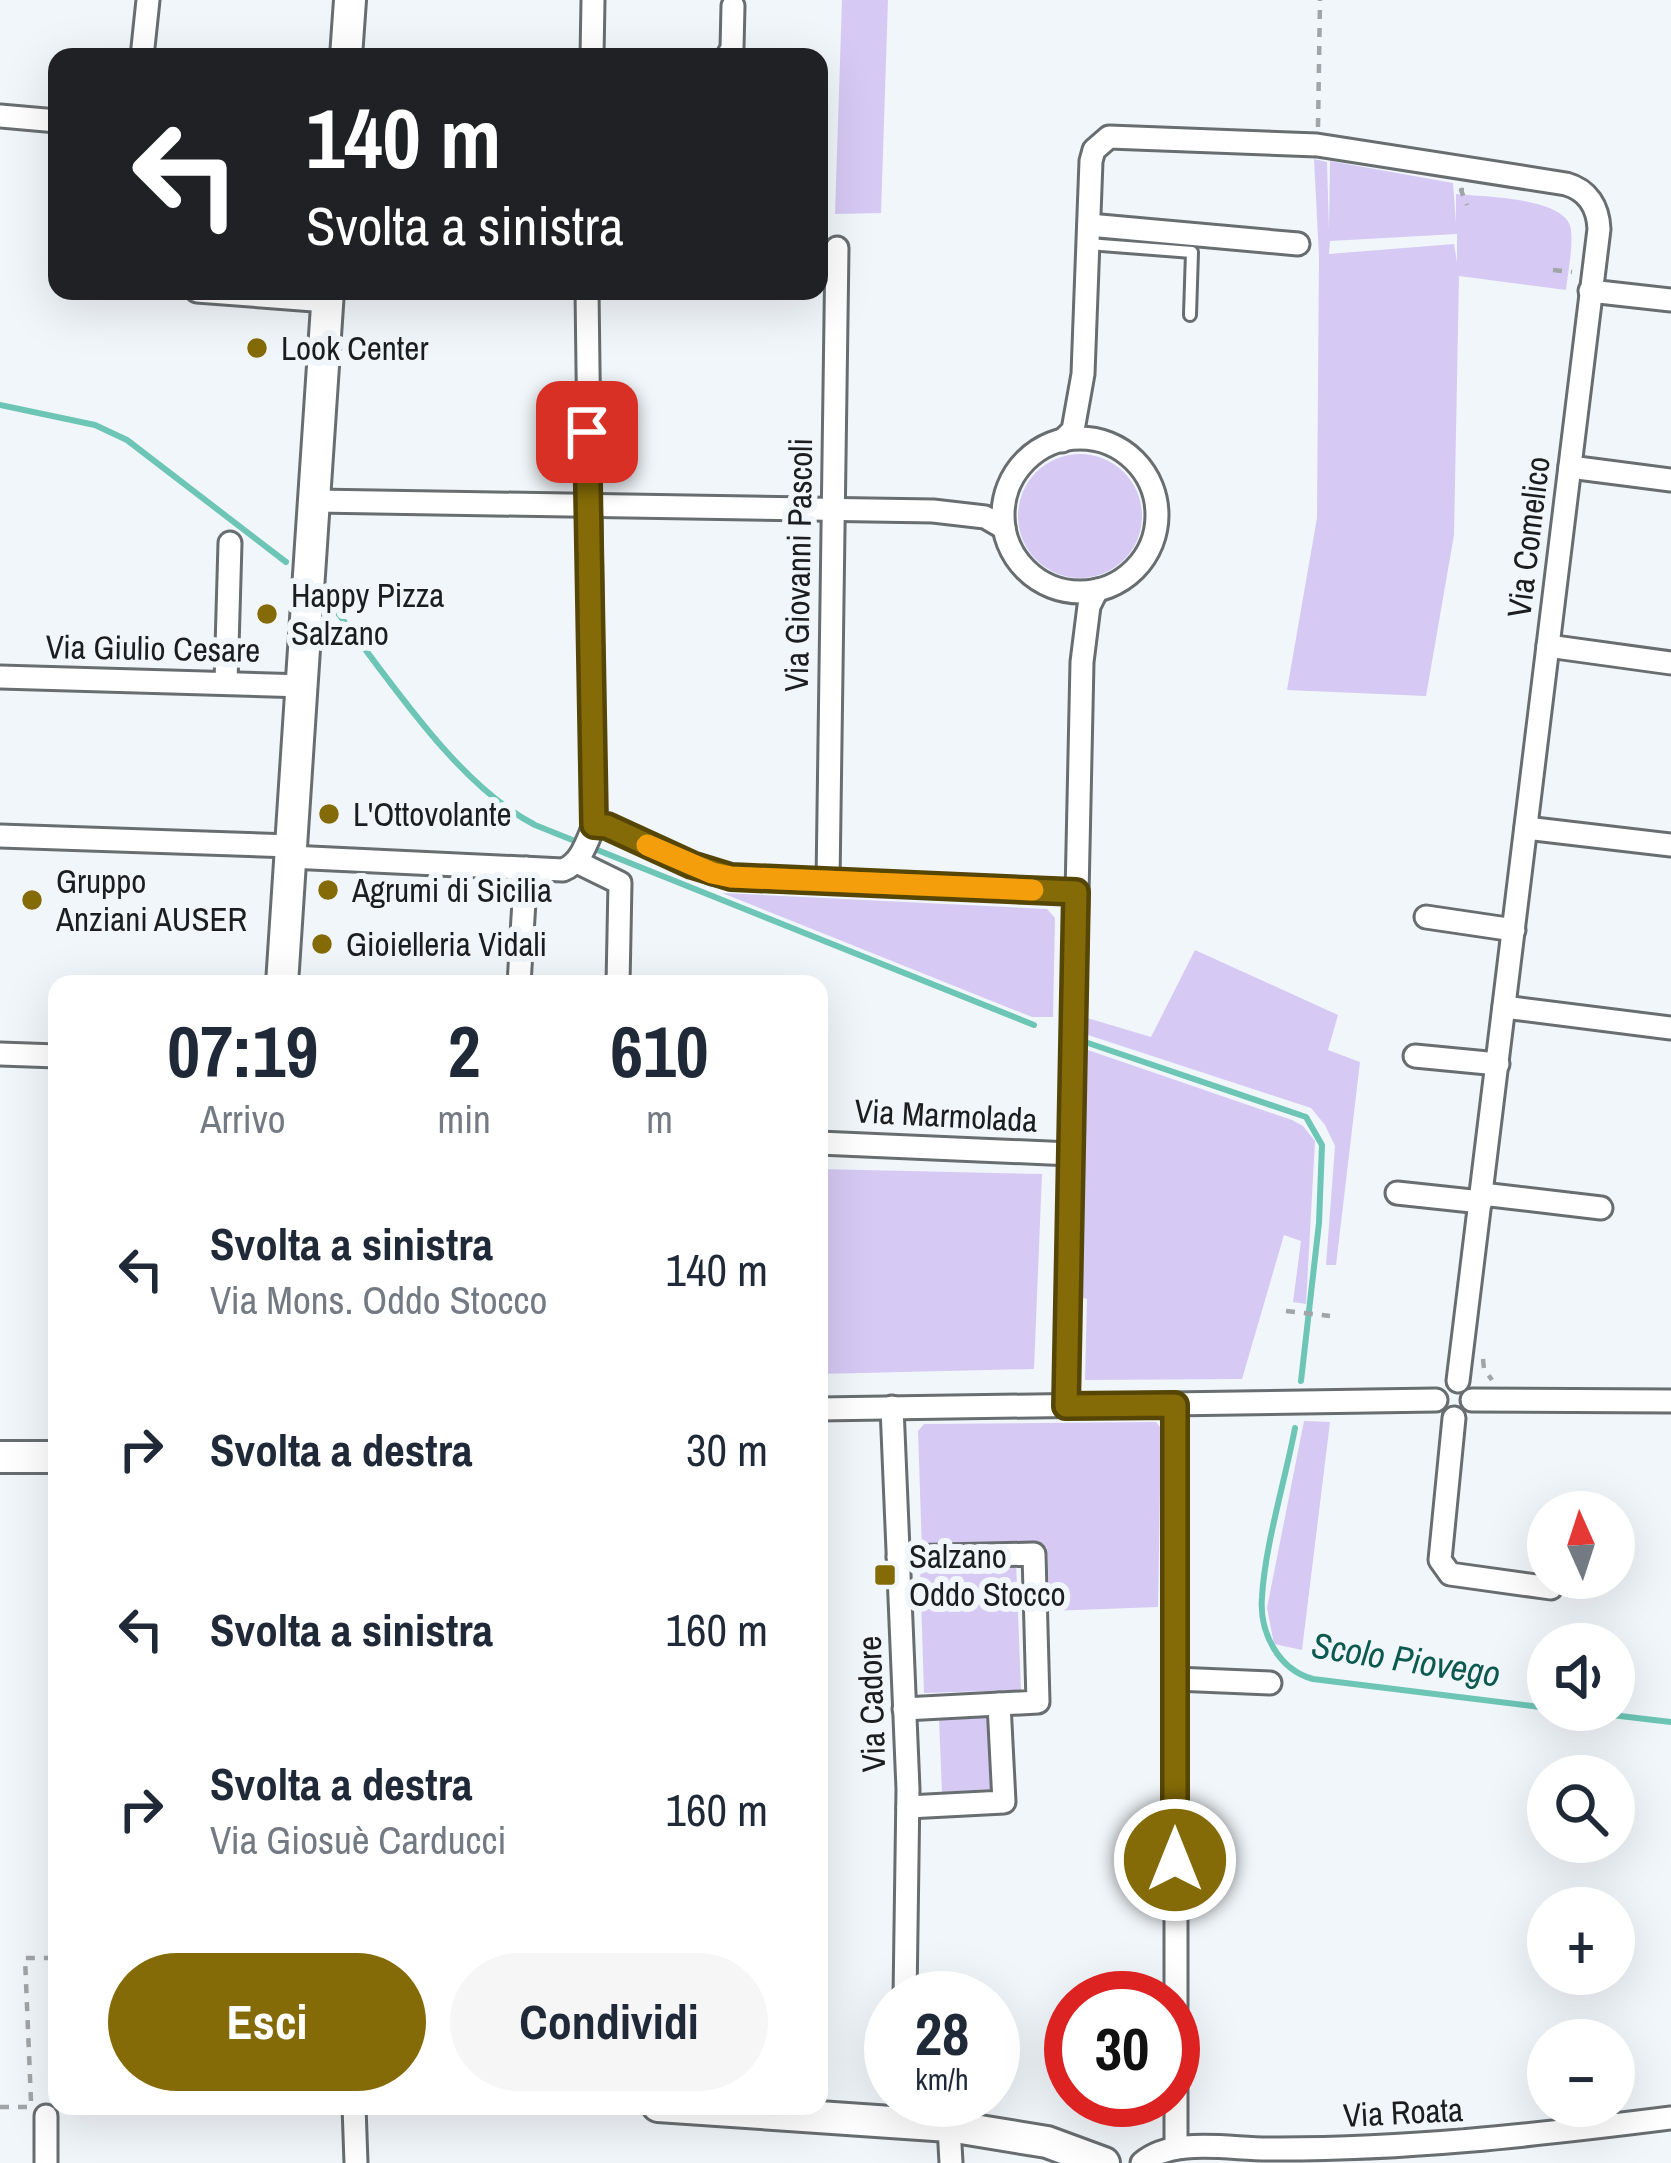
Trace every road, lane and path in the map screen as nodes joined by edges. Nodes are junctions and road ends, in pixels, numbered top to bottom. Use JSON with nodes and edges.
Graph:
{"nodes":[{"id":1,"x":148,"y":0,"type":"edge"},
{"id":2,"x":350,"y":0,"type":"edge"},
{"id":3,"x":593,"y":0,"type":"edge"},
{"id":4,"x":1320,"y":0,"type":"edge"},
{"id":5,"x":733,"y":6,"type":"dead end"},
{"id":6,"x":143,"y":48,"type":"edge"},
{"id":7,"x":347,"y":48,"type":"edge"},
{"id":8,"x":592,"y":48,"type":"edge"},
{"id":9,"x":732,"y":48,"type":"edge"},
{"id":10,"x":0,"y":116,"type":"edge"},
{"id":11,"x":48,"y":120,"type":"edge"},
{"id":12,"x":1317,"y":145,"type":"junction"},
{"id":13,"x":1480,"y":192,"type":"dead end"},
{"id":14,"x":1467,"y":206,"type":"dead end"},
{"id":15,"x":1089,"y":234,"type":"junction"},
{"id":16,"x":1298,"y":244,"type":"dead end"},
{"id":17,"x":837,"y":248,"type":"dead end"},
{"id":18,"x":1574,"y":255,"type":"dead end"},
{"id":19,"x":1553,"y":270,"type":"dead end"},
{"id":20,"x":1572,"y":272,"type":"junction"},
{"id":21,"x":1580,"y":290,"type":"junction"},
{"id":22,"x":328,"y":300,"type":"edge"},
{"id":23,"x":586,"y":300,"type":"edge"},
{"id":24,"x":1671,"y":300,"type":"edge"},
{"id":25,"x":1190,"y":315,"type":"dead end"},
{"id":26,"x":1083,"y":374,"type":"junction"},
{"id":27,"x":1062,"y":441,"type":"junction"},
{"id":28,"x":1097,"y":441,"type":"junction"},
{"id":29,"x":1570,"y":467,"type":"junction"},
{"id":30,"x":1671,"y":480,"type":"edge"},
{"id":31,"x":1004,"y":499,"type":"junction"},
{"id":32,"x":316,"y":501,"type":"junction"},
{"id":33,"x":588,"y":505,"type":"junction"},
{"id":34,"x":831,"y":511,"type":"junction"},
{"id":35,"x":932,"y":512,"type":"junction"},
{"id":36,"x":1004,"y":528,"type":"junction"},
{"id":37,"x":230,"y":543,"type":"dead end"},
{"id":38,"x":1061,"y":589,"type":"junction"},
{"id":39,"x":1097,"y":590,"type":"junction"},
{"id":40,"x":1548,"y":646,"type":"junction"},
{"id":41,"x":1082,"y":662,"type":"junction"},
{"id":42,"x":1671,"y":663,"type":"edge"},
{"id":43,"x":0,"y":677,"type":"edge"},
{"id":44,"x":226,"y":682,"type":"junction"},
{"id":45,"x":305,"y":686,"type":"junction"},
{"id":46,"x":1526,"y":828,"type":"junction"},
{"id":47,"x":0,"y":836,"type":"edge"},
{"id":48,"x":585,"y":844,"type":"junction"},
{"id":49,"x":1671,"y":845,"type":"edge"},
{"id":50,"x":291,"y":852,"type":"junction"},
{"id":51,"x":526,"y":868,"type":"junction"},
{"id":52,"x":828,"y":883,"type":"junction"},
{"id":53,"x":1076,"y":892,"type":"junction"},
{"id":54,"x":1426,"y":917,"type":"dead end"},
{"id":55,"x":1514,"y":930,"type":"junction"},
{"id":56,"x":283,"y":975,"type":"edge"},
{"id":57,"x":520,"y":975,"type":"edge"},
{"id":58,"x":618,"y":975,"type":"edge"},
{"id":59,"x":1504,"y":1007,"type":"junction"},
{"id":60,"x":1671,"y":1028,"type":"edge"},
{"id":61,"x":0,"y":1054,"type":"edge"},
{"id":62,"x":48,"y":1056,"type":"edge"},
{"id":63,"x":1415,"y":1056,"type":"dead end"},
{"id":64,"x":1498,"y":1064,"type":"junction"},
{"id":65,"x":828,"y":1142,"type":"edge"},
{"id":66,"x":1071,"y":1154,"type":"junction"},
{"id":67,"x":1397,"y":1193,"type":"dead end"},
{"id":68,"x":1481,"y":1198,"type":"junction"},
{"id":69,"x":1601,"y":1208,"type":"dead end"},
{"id":70,"x":1286,"y":1311,"type":"dead end"},
{"id":71,"x":1330,"y":1316,"type":"dead end"},
{"id":72,"x":1458,"y":1382,"type":"junction"},
{"id":73,"x":1436,"y":1400,"type":"junction"},
{"id":74,"x":1472,"y":1400,"type":"junction"},
{"id":75,"x":1671,"y":1401,"type":"edge"},
{"id":76,"x":1175,"y":1405,"type":"junction"},
{"id":77,"x":1066,"y":1406,"type":"junction"},
{"id":78,"x":892,"y":1407,"type":"junction"},
{"id":79,"x":828,"y":1409,"type":"edge"},
{"id":80,"x":1454,"y":1418,"type":"junction"},
{"id":81,"x":0,"y":1457,"type":"edge"},
{"id":82,"x":48,"y":1457,"type":"edge"},
{"id":83,"x":898,"y":1557,"type":"junction"},
{"id":84,"x":1527,"y":1585,"type":"edge"},
{"id":85,"x":1175,"y":1679,"type":"junction"},
{"id":86,"x":1270,"y":1683,"type":"dead end"},
{"id":87,"x":999,"y":1704,"type":"junction"},
{"id":88,"x":904,"y":1708,"type":"junction"},
{"id":89,"x":908,"y":1807,"type":"junction"},
{"id":90,"x":48,"y":1958,"type":"edge"},
{"id":91,"x":905,"y":1971,"type":"edge"},
{"id":92,"x":0,"y":2107,"type":"edge"},
{"id":93,"x":38,"y":2111,"type":"junction"},
{"id":94,"x":354,"y":2115,"type":"edge"},
{"id":95,"x":806,"y":2115,"type":"edge"},
{"id":96,"x":864,"y":2117,"type":"edge"},
{"id":97,"x":1671,"y":2118,"type":"edge"},
{"id":98,"x":950,"y":2127,"type":"edge"},
{"id":99,"x":956,"y":2127,"type":"edge"},
{"id":100,"x":1176,"y":2148,"type":"junction"},
{"id":101,"x":46,"y":2163,"type":"edge"},
{"id":102,"x":356,"y":2163,"type":"edge"},
{"id":103,"x":951,"y":2163,"type":"edge"},
{"id":104,"x":1104,"y":2163,"type":"edge"},
{"id":105,"x":1142,"y":2163,"type":"edge"}],
"edges":[{"from":1,"to":6,"type":"street"},
{"from":2,"to":7,"type":"street"},
{"from":3,"to":8,"type":"street"},
{"from":4,"to":12,"type":"path"},
{"from":5,"to":9,"type":"street"},
{"from":10,"to":11,"type":"street"},
{"from":12,"to":15,"type":"street","name":"Via Comelico"},
{"from":12,"to":21,"type":"street","name":"Via Comelico"},
{"from":13,"to":14,"type":"path"},
{"from":15,"to":16,"type":"street"},
{"from":15,"to":25,"type":"lane"},
{"from":15,"to":26,"type":"street"},
{"from":17,"to":34,"type":"street","name":"Via Giovanni Pascoli"},
{"from":18,"to":20,"type":"path"},
{"from":19,"to":20,"type":"path"},
{"from":20,"to":21,"type":"path"},
{"from":21,"to":24,"type":"street"},
{"from":21,"to":29,"type":"street","name":"Via Comelico"},
{"from":22,"to":32,"type":"street"},
{"from":23,"to":33,"type":"street"},
{"from":26,"to":27,"type":"street"},
{"from":26,"to":28,"type":"street"},
{"from":27,"to":28,"type":"street"},
{"from":27,"to":31,"type":"street"},
{"from":28,"to":39,"type":"street"},
{"from":29,"to":30,"type":"street"},
{"from":29,"to":40,"type":"street","name":"Via Comelico"},
{"from":31,"to":35,"type":"street"},
{"from":31,"to":36,"type":"street"},
{"from":32,"to":33,"type":"street"},
{"from":32,"to":45,"type":"street"},
{"from":33,"to":34,"type":"street"},
{"from":33,"to":48,"type":"street"},
{"from":34,"to":35,"type":"street"},
{"from":34,"to":52,"type":"street","name":"Via Giovanni Pascoli"},
{"from":35,"to":36,"type":"street"},
{"from":36,"to":38,"type":"street"},
{"from":37,"to":44,"type":"street"},
{"from":38,"to":39,"type":"street"},
{"from":38,"to":41,"type":"street"},
{"from":39,"to":41,"type":"street"},
{"from":40,"to":42,"type":"street"},
{"from":40,"to":46,"type":"street","name":"Via Comelico"},
{"from":41,"to":53,"type":"street"},
{"from":43,"to":44,"type":"street","name":"Via Giulio Cesare"},
{"from":44,"to":45,"type":"street","name":"Via Giulio Cesare"},
{"from":45,"to":50,"type":"street"},
{"from":46,"to":49,"type":"street"},
{"from":46,"to":55,"type":"street","name":"Via Comelico"},
{"from":47,"to":50,"type":"street"},
{"from":48,"to":51,"type":"street"},
{"from":48,"to":52,"type":"street"},
{"from":48,"to":58,"type":"street"},
{"from":50,"to":51,"type":"street"},
{"from":50,"to":56,"type":"street"},
{"from":51,"to":57,"type":"street"},
{"from":52,"to":53,"type":"street"},
{"from":53,"to":66,"type":"street"},
{"from":54,"to":55,"type":"street"},
{"from":55,"to":59,"type":"street","name":"Via Comelico"},
{"from":59,"to":60,"type":"street"},
{"from":59,"to":64,"type":"street","name":"Via Comelico"},
{"from":61,"to":62,"type":"street"},
{"from":63,"to":64,"type":"street"},
{"from":64,"to":68,"type":"street","name":"Via Comelico"},
{"from":65,"to":66,"type":"street","name":"Via Marmolada"},
{"from":66,"to":77,"type":"street"},
{"from":67,"to":68,"type":"street"},
{"from":68,"to":69,"type":"street"},
{"from":68,"to":72,"type":"street","name":"Via Comelico"},
{"from":70,"to":71,"type":"path"},
{"from":72,"to":73,"type":"street"},
{"from":72,"to":74,"type":"street"},
{"from":73,"to":76,"type":"street"},
{"from":73,"to":80,"type":"street"},
{"from":74,"to":75,"type":"street"},
{"from":74,"to":80,"type":"street"},
{"from":76,"to":77,"type":"street"},
{"from":76,"to":85,"type":"street"},
{"from":77,"to":78,"type":"street"},
{"from":78,"to":79,"type":"street"},
{"from":78,"to":83,"type":"street","name":"Via Cadore"},
{"from":80,"to":84,"type":"street"},
{"from":81,"to":82,"type":"street"},
{"from":83,"to":87,"type":"street"},
{"from":83,"to":88,"type":"street","name":"Via Cadore"},
{"from":85,"to":86,"type":"street"},
{"from":85,"to":100,"type":"street"},
{"from":87,"to":88,"type":"street"},
{"from":87,"to":89,"type":"street"},
{"from":88,"to":89,"type":"street","name":"Via Cadore"},
{"from":89,"to":91,"type":"street","name":"Via Cadore"},
{"from":90,"to":93,"type":"path"},
{"from":92,"to":93,"type":"path"},
{"from":93,"to":101,"type":"street"},
{"from":94,"to":102,"type":"street"},
{"from":95,"to":96,"type":"street"},
{"from":97,"to":100,"type":"street","name":"Via Roata"},
{"from":98,"to":103,"type":"street"},
{"from":99,"to":104,"type":"street"},
{"from":100,"to":105,"type":"street","name":"Via Roata"}]}
